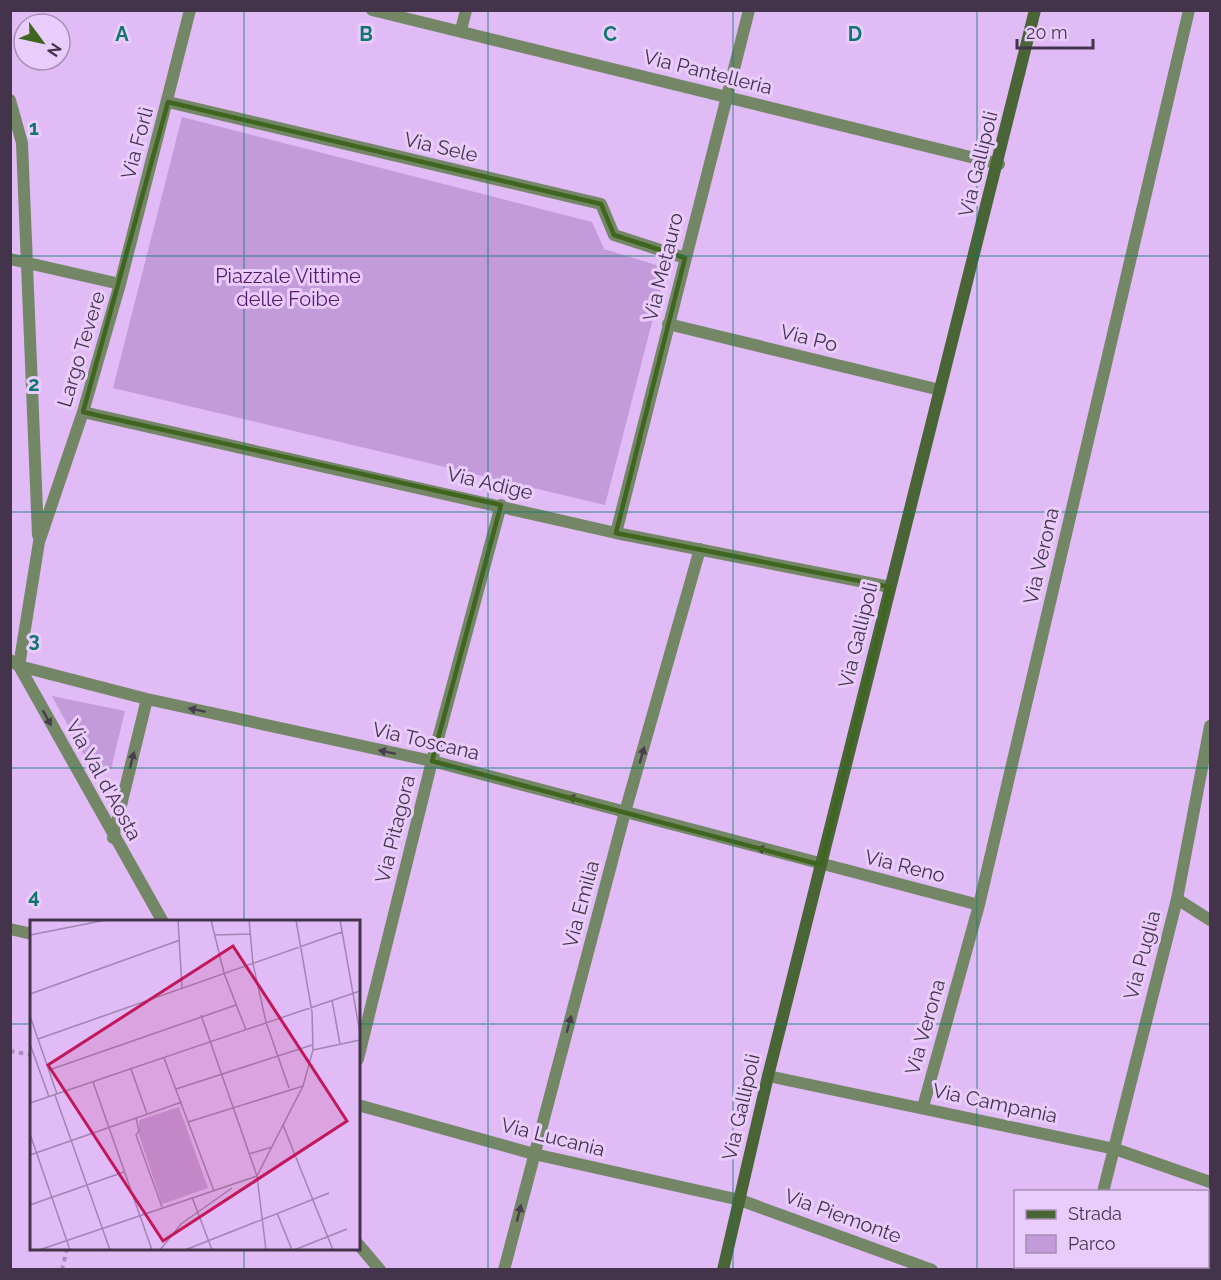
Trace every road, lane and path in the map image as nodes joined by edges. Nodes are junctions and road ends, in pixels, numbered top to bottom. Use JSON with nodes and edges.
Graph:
{"nodes":[{"id":1,"x":190,"y":10,"type":"edge"},
{"id":2,"x":372,"y":10,"type":"edge"},
{"id":3,"x":466,"y":10,"type":"edge"},
{"id":4,"x":749,"y":10,"type":"edge"},
{"id":5,"x":1035,"y":10,"type":"edge"},
{"id":6,"x":1189,"y":10,"type":"edge"},
{"id":7,"x":461,"y":30,"type":"junction"},
{"id":8,"x":728,"y":97,"type":"junction"},
{"id":9,"x":10,"y":100,"type":"edge"},
{"id":10,"x":168,"y":102,"type":"junction"},
{"id":11,"x":999,"y":164,"type":"junction"},
{"id":12,"x":685,"y":258,"type":"junction"},
{"id":13,"x":10,"y":259,"type":"edge"},
{"id":14,"x":27,"y":263,"type":"junction"},
{"id":15,"x":120,"y":284,"type":"junction"},
{"id":16,"x":668,"y":324,"type":"junction"},
{"id":17,"x":940,"y":390,"type":"junction"},
{"id":18,"x":83,"y":412,"type":"junction"},
{"id":19,"x":501,"y":505,"type":"junction"},
{"id":20,"x":616,"y":533,"type":"junction"},
{"id":21,"x":39,"y":542,"type":"junction"},
{"id":22,"x":700,"y":549,"type":"junction"},
{"id":23,"x":890,"y":587,"type":"junction"},
{"id":24,"x":15,"y":663,"type":"edge"},
{"id":25,"x":147,"y":699,"type":"junction"},
{"id":26,"x":1210,"y":726,"type":"edge"},
{"id":27,"x":432,"y":761,"type":"junction"},
{"id":28,"x":626,"y":812,"type":"junction"},
{"id":29,"x":113,"y":838,"type":"junction"},
{"id":30,"x":821,"y":865,"type":"junction"},
{"id":31,"x":1177,"y":899,"type":"junction"},
{"id":32,"x":979,"y":905,"type":"junction"},
{"id":33,"x":162,"y":920,"type":"edge"},
{"id":34,"x":1210,"y":920,"type":"edge"},
{"id":35,"x":10,"y":929,"type":"edge"},
{"id":36,"x":30,"y":934,"type":"edge"},
{"id":37,"x":10,"y":1051,"type":"edge"},
{"id":38,"x":360,"y":1051,"type":"edge"},
{"id":39,"x":30,"y":1055,"type":"edge"},
{"id":40,"x":768,"y":1076,"type":"junction"},
{"id":41,"x":360,"y":1106,"type":"edge"},
{"id":42,"x":923,"y":1107,"type":"junction"},
{"id":43,"x":1115,"y":1149,"type":"junction"},
{"id":44,"x":534,"y":1154,"type":"junction"},
{"id":45,"x":1210,"y":1182,"type":"edge"},
{"id":46,"x":1103,"y":1190,"type":"edge"},
{"id":47,"x":740,"y":1200,"type":"junction"},
{"id":48,"x":360,"y":1246,"type":"edge"},
{"id":49,"x":67,"y":1250,"type":"edge"},
{"id":50,"x":62,"y":1269,"type":"edge"},
{"id":51,"x":380,"y":1269,"type":"edge"},
{"id":52,"x":504,"y":1269,"type":"edge"},
{"id":53,"x":723,"y":1269,"type":"edge"},
{"id":54,"x":932,"y":1269,"type":"edge"}],
"edges":[{"from":1,"to":10,"type":"street","name":"Via Forlì"},
{"from":2,"to":7,"type":"street","name":"Via Pantelleria"},
{"from":3,"to":7,"type":"street"},
{"from":4,"to":8,"type":"street","name":"Via Metauro"},
{"from":5,"to":11,"type":"main road","name":"Via Gallipoli"},
{"from":6,"to":32,"type":"street","name":"Via Verona"},
{"from":7,"to":8,"type":"street","name":"Via Pantelleria"},
{"from":8,"to":11,"type":"street","name":"Via Pantelleria"},
{"from":8,"to":12,"type":"street","name":"Via Metauro"},
{"from":9,"to":14,"type":"street"},
{"from":10,"to":12,"type":"street","name":"Via Sele"},
{"from":10,"to":15,"type":"street","name":"Via Forlì"},
{"from":11,"to":17,"type":"main road","name":"Via Gallipoli"},
{"from":12,"to":16,"type":"street","name":"Via Metauro"},
{"from":13,"to":14,"type":"street"},
{"from":14,"to":15,"type":"street","name":"Largo Tevere"},
{"from":14,"to":21,"type":"street","name":"Largo Tevere"},
{"from":15,"to":18,"type":"street","name":"Largo Tevere"},
{"from":16,"to":17,"type":"street","name":"Via Po"},
{"from":16,"to":20,"type":"street","name":"Via Metauro"},
{"from":17,"to":23,"type":"main road","name":"Via Gallipoli"},
{"from":18,"to":19,"type":"street","name":"Via Adige"},
{"from":18,"to":21,"type":"street","name":"Largo Tevere"},
{"from":19,"to":20,"type":"street","name":"Via Adige"},
{"from":19,"to":27,"type":"street","name":"Via Pitagora"},
{"from":20,"to":22,"type":"street","name":"Via Adige"},
{"from":21,"to":24,"type":"street","name":"Largo Tevere"},
{"from":22,"to":23,"type":"street","name":"Via Adige"},
{"from":28,"to":22,"type":"street","name":"Via Emilia","one_way":true},
{"from":23,"to":30,"type":"main road","name":"Via Gallipoli"},
{"from":24,"to":25,"type":"street","name":"Via Toscana"},
{"from":24,"to":29,"type":"street","name":"Via Val d'Aosta","one_way":true},
{"from":27,"to":25,"type":"street","name":"Via Toscana","one_way":true},
{"from":29,"to":25,"type":"street","one_way":true},
{"from":26,"to":31,"type":"street","name":"Via Puglia"},
{"from":28,"to":27,"type":"street","name":"Via Toscana","one_way":true},
{"from":27,"to":38,"type":"street","name":"Via Pitagora"},
{"from":30,"to":28,"type":"street","name":"Via Toscana","one_way":true},
{"from":44,"to":28,"type":"street","name":"Via Emilia","one_way":true},
{"from":29,"to":33,"type":"street","name":"Via Val d'Aosta"},
{"from":30,"to":32,"type":"street","name":"Via Reno"},
{"from":30,"to":40,"type":"main road","name":"Via Gallipoli"},
{"from":31,"to":34,"type":"street"},
{"from":31,"to":43,"type":"street","name":"Via Puglia"},
{"from":32,"to":42,"type":"street","name":"Via Verona"},
{"from":35,"to":36,"type":"street"},
{"from":37,"to":39,"type":"path"},
{"from":40,"to":42,"type":"street","name":"Via Campania"},
{"from":40,"to":47,"type":"main road","name":"Via Gallipoli"},
{"from":41,"to":44,"type":"street","name":"Via Lucania"},
{"from":42,"to":43,"type":"street","name":"Via Campania"},
{"from":43,"to":45,"type":"street","name":"Via Campania"},
{"from":43,"to":46,"type":"street","name":"Via Puglia"},
{"from":44,"to":47,"type":"street","name":"Via Lucania"},
{"from":52,"to":44,"type":"street","name":"Via Emilia","one_way":true},
{"from":47,"to":53,"type":"main road","name":"Via Gallipoli"},
{"from":47,"to":54,"type":"street","name":"Via Piemonte"},
{"from":48,"to":51,"type":"street"},
{"from":49,"to":50,"type":"path"}]}
